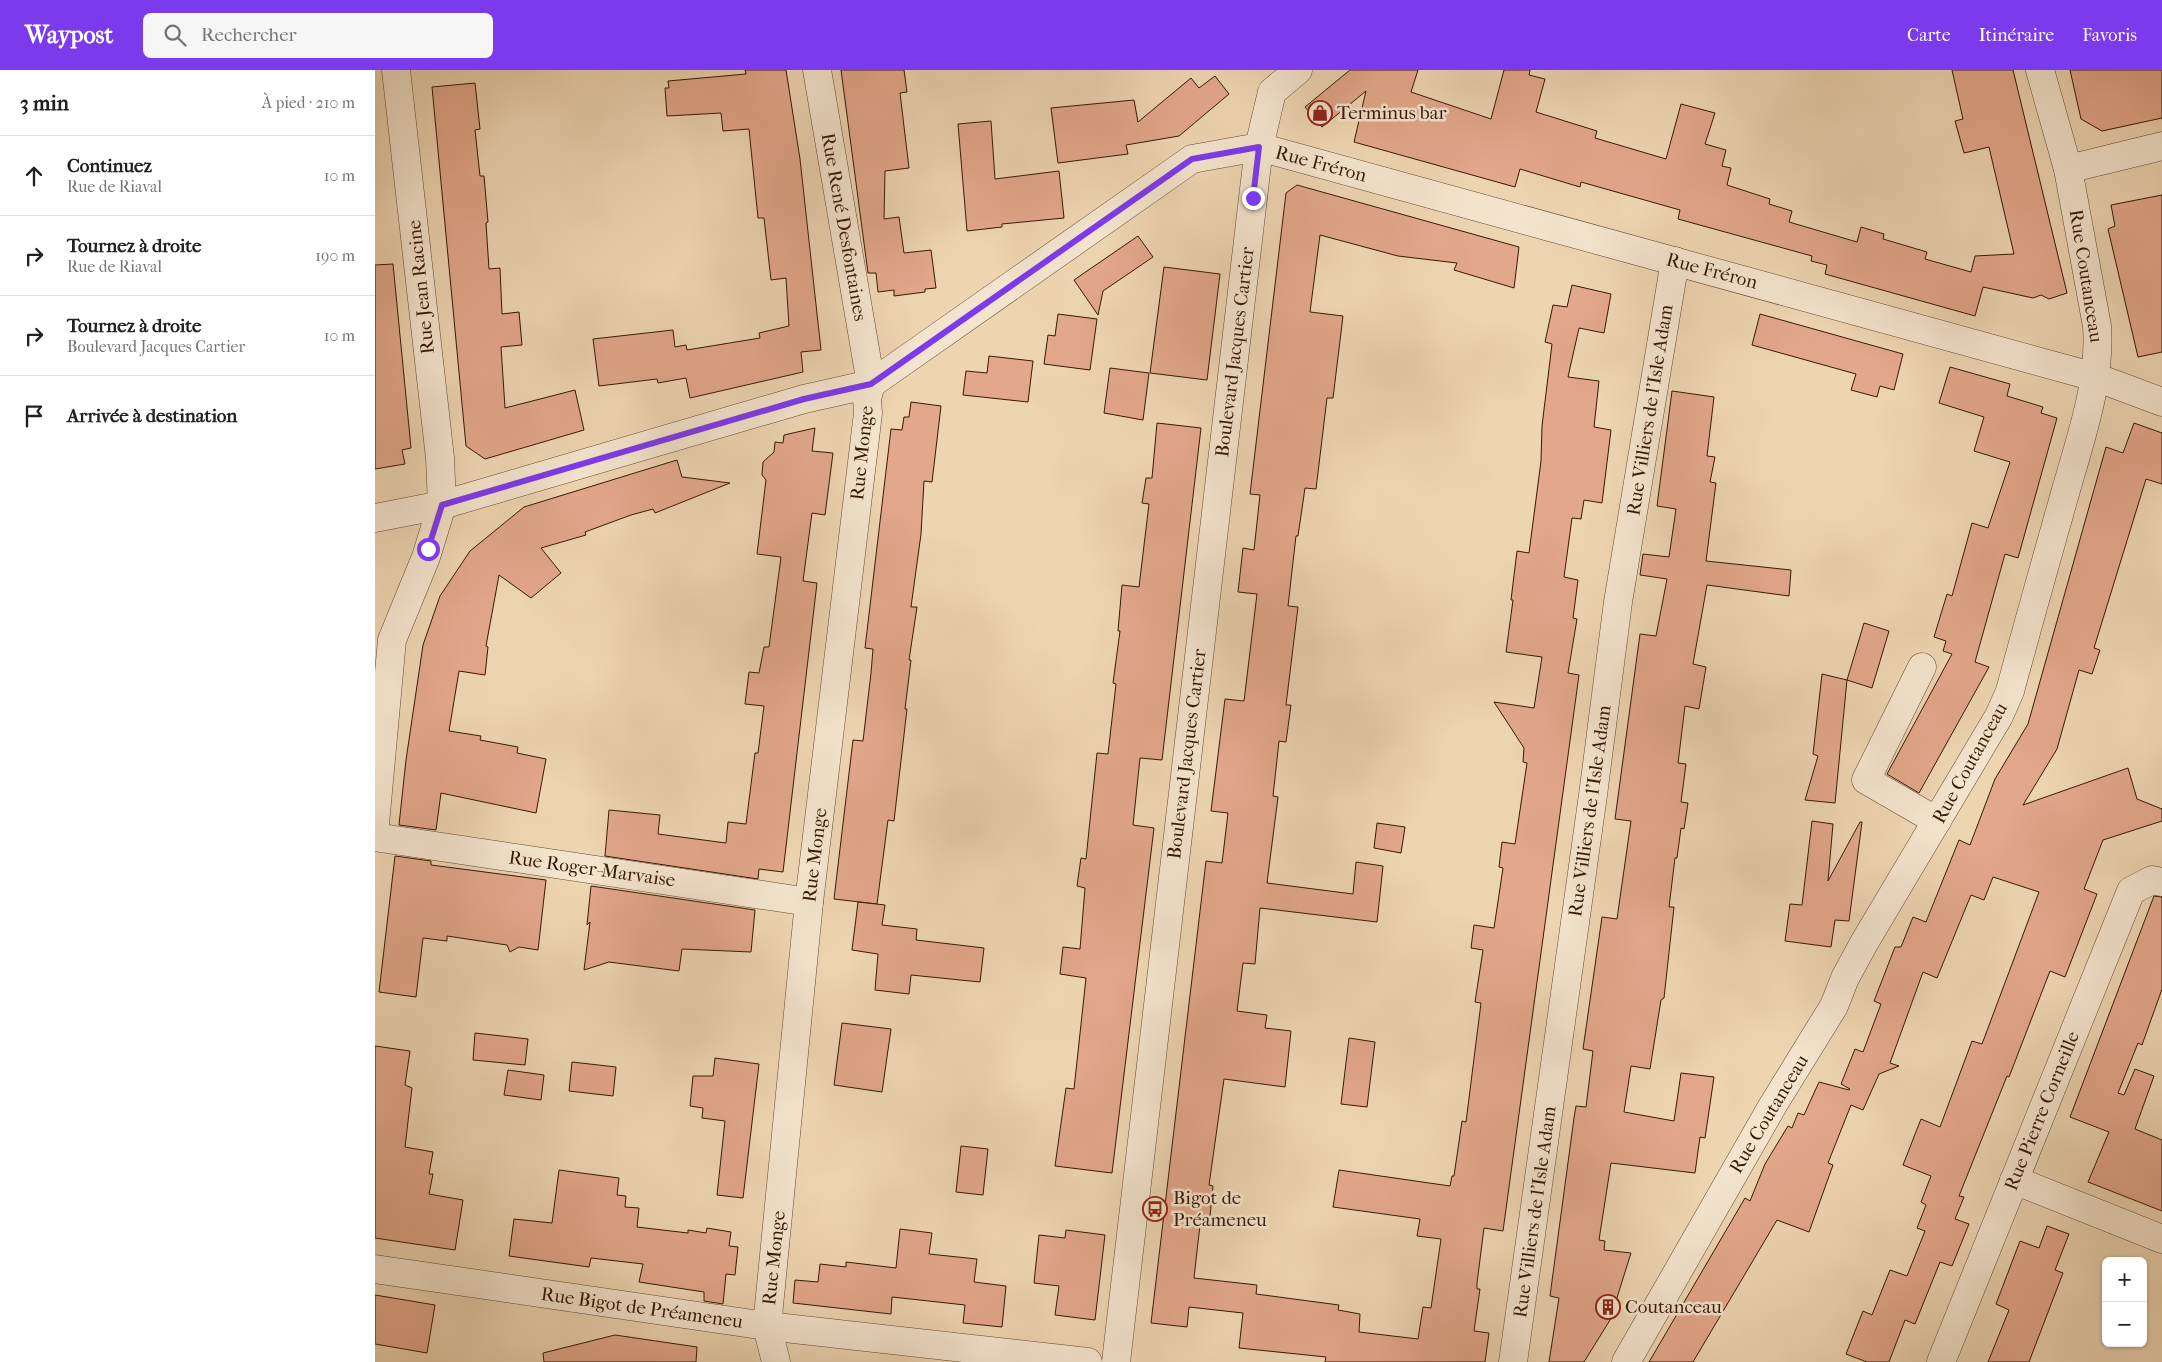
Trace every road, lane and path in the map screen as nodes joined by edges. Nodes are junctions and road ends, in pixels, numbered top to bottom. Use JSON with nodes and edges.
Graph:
{"nodes":[{"id":1,"x":396,"y":70,"type":"edge"},
{"id":2,"x":817,"y":70,"type":"edge"},
{"id":3,"x":1298,"y":70,"type":"edge"},
{"id":4,"x":2040,"y":70,"type":"edge"},
{"id":5,"x":2162,"y":146,"type":"edge"},
{"id":6,"x":1259,"y":147,"type":"junction"},
{"id":7,"x":2068,"y":169,"type":"junction"},
{"id":8,"x":1675,"y":261,"type":"junction"},
{"id":9,"x":2095,"y":378,"type":"junction"},
{"id":10,"x":871,"y":384,"type":"junction"},
{"id":11,"x":2162,"y":402,"type":"edge"},
{"id":12,"x":442,"y":505,"type":"junction"},
{"id":13,"x":375,"y":518,"type":"edge"},
{"id":14,"x":1922,"y":667,"type":"dead end"},
{"id":15,"x":1937,"y":821,"type":"junction"},
{"id":16,"x":375,"y":824,"type":"edge"},
{"id":17,"x":375,"y":837,"type":"edge"},
{"id":18,"x":2162,"y":882,"type":"edge"},
{"id":19,"x":809,"y":902,"type":"junction"},
{"id":20,"x":2014,"y":1180,"type":"junction"},
{"id":21,"x":2162,"y":1239,"type":"edge"},
{"id":22,"x":375,"y":1269,"type":"edge"},
{"id":23,"x":767,"y":1326,"type":"junction"},
{"id":24,"x":776,"y":1362,"type":"edge"},
{"id":25,"x":1088,"y":1362,"type":"edge"},
{"id":26,"x":1116,"y":1362,"type":"edge"},
{"id":27,"x":1513,"y":1362,"type":"edge"},
{"id":28,"x":1626,"y":1362,"type":"edge"},
{"id":29,"x":1941,"y":1362,"type":"edge"}],
"edges":[{"from":1,"to":12,"type":"street","name":"Rue Jean Racine"},
{"from":2,"to":10,"type":"street","name":"Rue René Desfontaines"},
{"from":3,"to":6,"type":"street","name":"Boulevard Jacques Cartier"},
{"from":4,"to":7,"type":"street","name":"Rue Coutanceau"},
{"from":5,"to":7,"type":"street"},
{"from":6,"to":8,"type":"street","name":"Rue Fréron"},
{"from":6,"to":10,"type":"street"},
{"from":6,"to":26,"type":"street","name":"Boulevard Jacques Cartier"},
{"from":7,"to":9,"type":"street","name":"Rue Coutanceau"},
{"from":8,"to":9,"type":"street","name":"Rue Fréron"},
{"from":8,"to":27,"type":"street","name":"Rue Villiers de l'Isle Adam"},
{"from":9,"to":11,"type":"street","name":"Rue Fréron"},
{"from":9,"to":15,"type":"street","name":"Rue Coutanceau"},
{"from":10,"to":12,"type":"street"},
{"from":10,"to":19,"type":"street","name":"Rue Monge"},
{"from":12,"to":13,"type":"street"},
{"from":12,"to":16,"type":"street","name":"Rue Jean Racine"},
{"from":14,"to":15,"type":"street"},
{"from":15,"to":28,"type":"street","name":"Rue Coutanceau"},
{"from":17,"to":19,"type":"street","name":"Rue Roger-Marvaise"},
{"from":18,"to":20,"type":"street","name":"Rue Pierre Corneille"},
{"from":19,"to":23,"type":"street","name":"Rue Monge"},
{"from":20,"to":21,"type":"street"},
{"from":20,"to":29,"type":"street","name":"Rue Pierre Corneille"},
{"from":22,"to":23,"type":"street","name":"Rue Bigot de Préameneu"},
{"from":23,"to":24,"type":"street","name":"Rue Monge"},
{"from":23,"to":25,"type":"street","name":"Rue Bigot de Préameneu"}]}
